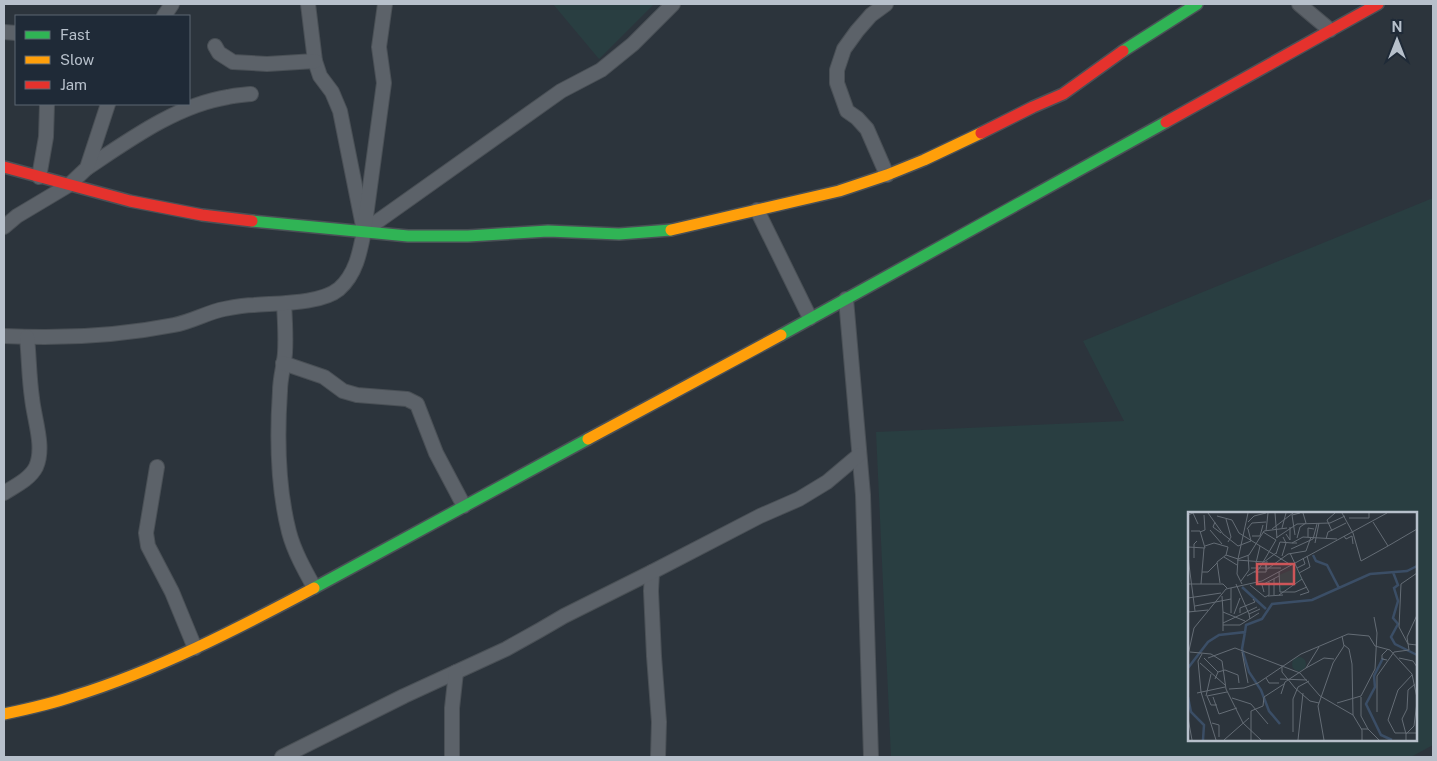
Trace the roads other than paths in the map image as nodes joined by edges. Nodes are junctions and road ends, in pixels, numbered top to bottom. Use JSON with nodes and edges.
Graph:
{"nodes":[{"id":1,"x":172,"y":4,"type":"edge"},
{"id":2,"x":308,"y":4,"type":"edge"},
{"id":3,"x":385,"y":4,"type":"edge"},
{"id":4,"x":673,"y":4,"type":"edge"},
{"id":5,"x":886,"y":4,"type":"edge"},
{"id":6,"x":1197,"y":4,"type":"edge"},
{"id":7,"x":1299,"y":4,"type":"edge"},
{"id":8,"x":1378,"y":4,"type":"edge"},
{"id":9,"x":165,"y":15,"type":"edge"},
{"id":10,"x":1330,"y":30,"type":"junction"},
{"id":11,"x":215,"y":46,"type":"dead end"},
{"id":12,"x":314,"y":61,"type":"junction"},
{"id":13,"x":251,"y":94,"type":"dead end"},
{"id":14,"x":46,"y":105,"type":"edge"},
{"id":15,"x":108,"y":105,"type":"edge"},
{"id":16,"x":4,"y":167,"type":"edge"},
{"id":17,"x":87,"y":168,"type":"junction"},
{"id":18,"x":887,"y":175,"type":"junction"},
{"id":19,"x":39,"y":177,"type":"junction"},
{"id":20,"x":69,"y":185,"type":"junction"},
{"id":21,"x":757,"y":210,"type":"junction"},
{"id":22,"x":4,"y":228,"type":"edge"},
{"id":23,"x":364,"y":231,"type":"junction"},
{"id":24,"x":846,"y":299,"type":"junction"},
{"id":25,"x":284,"y":304,"type":"junction"},
{"id":26,"x":810,"y":318,"type":"junction"},
{"id":27,"x":4,"y":336,"type":"edge"},
{"id":28,"x":27,"y":337,"type":"junction"},
{"id":29,"x":283,"y":363,"type":"junction"},
{"id":30,"x":859,"y":455,"type":"junction"},
{"id":31,"x":157,"y":467,"type":"dead end"},
{"id":32,"x":4,"y":493,"type":"edge"},
{"id":33,"x":464,"y":506,"type":"junction"},
{"id":34,"x":652,"y":572,"type":"junction"},
{"id":35,"x":314,"y":587,"type":"junction"},
{"id":36,"x":195,"y":648,"type":"junction"},
{"id":37,"x":456,"y":672,"type":"junction"},
{"id":38,"x":4,"y":714,"type":"edge"},
{"id":39,"x":282,"y":757,"type":"edge"},
{"id":40,"x":452,"y":757,"type":"edge"},
{"id":41,"x":658,"y":757,"type":"edge"},
{"id":42,"x":871,"y":757,"type":"edge"}],
"edges":[{"from":1,"to":9,"type":"street"},
{"from":2,"to":12,"type":"street"},
{"from":3,"to":23,"type":"street"},
{"from":4,"to":23,"type":"street"},
{"from":5,"to":18,"type":"street"},
{"from":6,"to":18,"type":"main road"},
{"from":7,"to":10,"type":"street"},
{"from":8,"to":10,"type":"main road"},
{"from":10,"to":24,"type":"main road"},
{"from":11,"to":12,"type":"street"},
{"from":12,"to":23,"type":"street"},
{"from":13,"to":17,"type":"street"},
{"from":14,"to":19,"type":"street"},
{"from":15,"to":17,"type":"street"},
{"from":16,"to":19,"type":"main road"},
{"from":17,"to":20,"type":"street"},
{"from":18,"to":21,"type":"main road"},
{"from":19,"to":20,"type":"main road"},
{"from":20,"to":22,"type":"street"},
{"from":20,"to":23,"type":"main road"},
{"from":21,"to":23,"type":"main road"},
{"from":21,"to":26,"type":"street"},
{"from":23,"to":25,"type":"street"},
{"from":24,"to":26,"type":"main road"},
{"from":24,"to":30,"type":"street"},
{"from":25,"to":28,"type":"street"},
{"from":25,"to":29,"type":"street"},
{"from":26,"to":33,"type":"main road"},
{"from":27,"to":28,"type":"street"},
{"from":28,"to":32,"type":"street"},
{"from":29,"to":33,"type":"street"},
{"from":29,"to":35,"type":"street"},
{"from":30,"to":34,"type":"street"},
{"from":30,"to":42,"type":"street"},
{"from":31,"to":36,"type":"street"},
{"from":33,"to":35,"type":"main road"},
{"from":34,"to":37,"type":"street"},
{"from":34,"to":41,"type":"street"},
{"from":35,"to":36,"type":"main road"},
{"from":36,"to":38,"type":"main road"},
{"from":37,"to":39,"type":"street"},
{"from":37,"to":40,"type":"street"}]}
